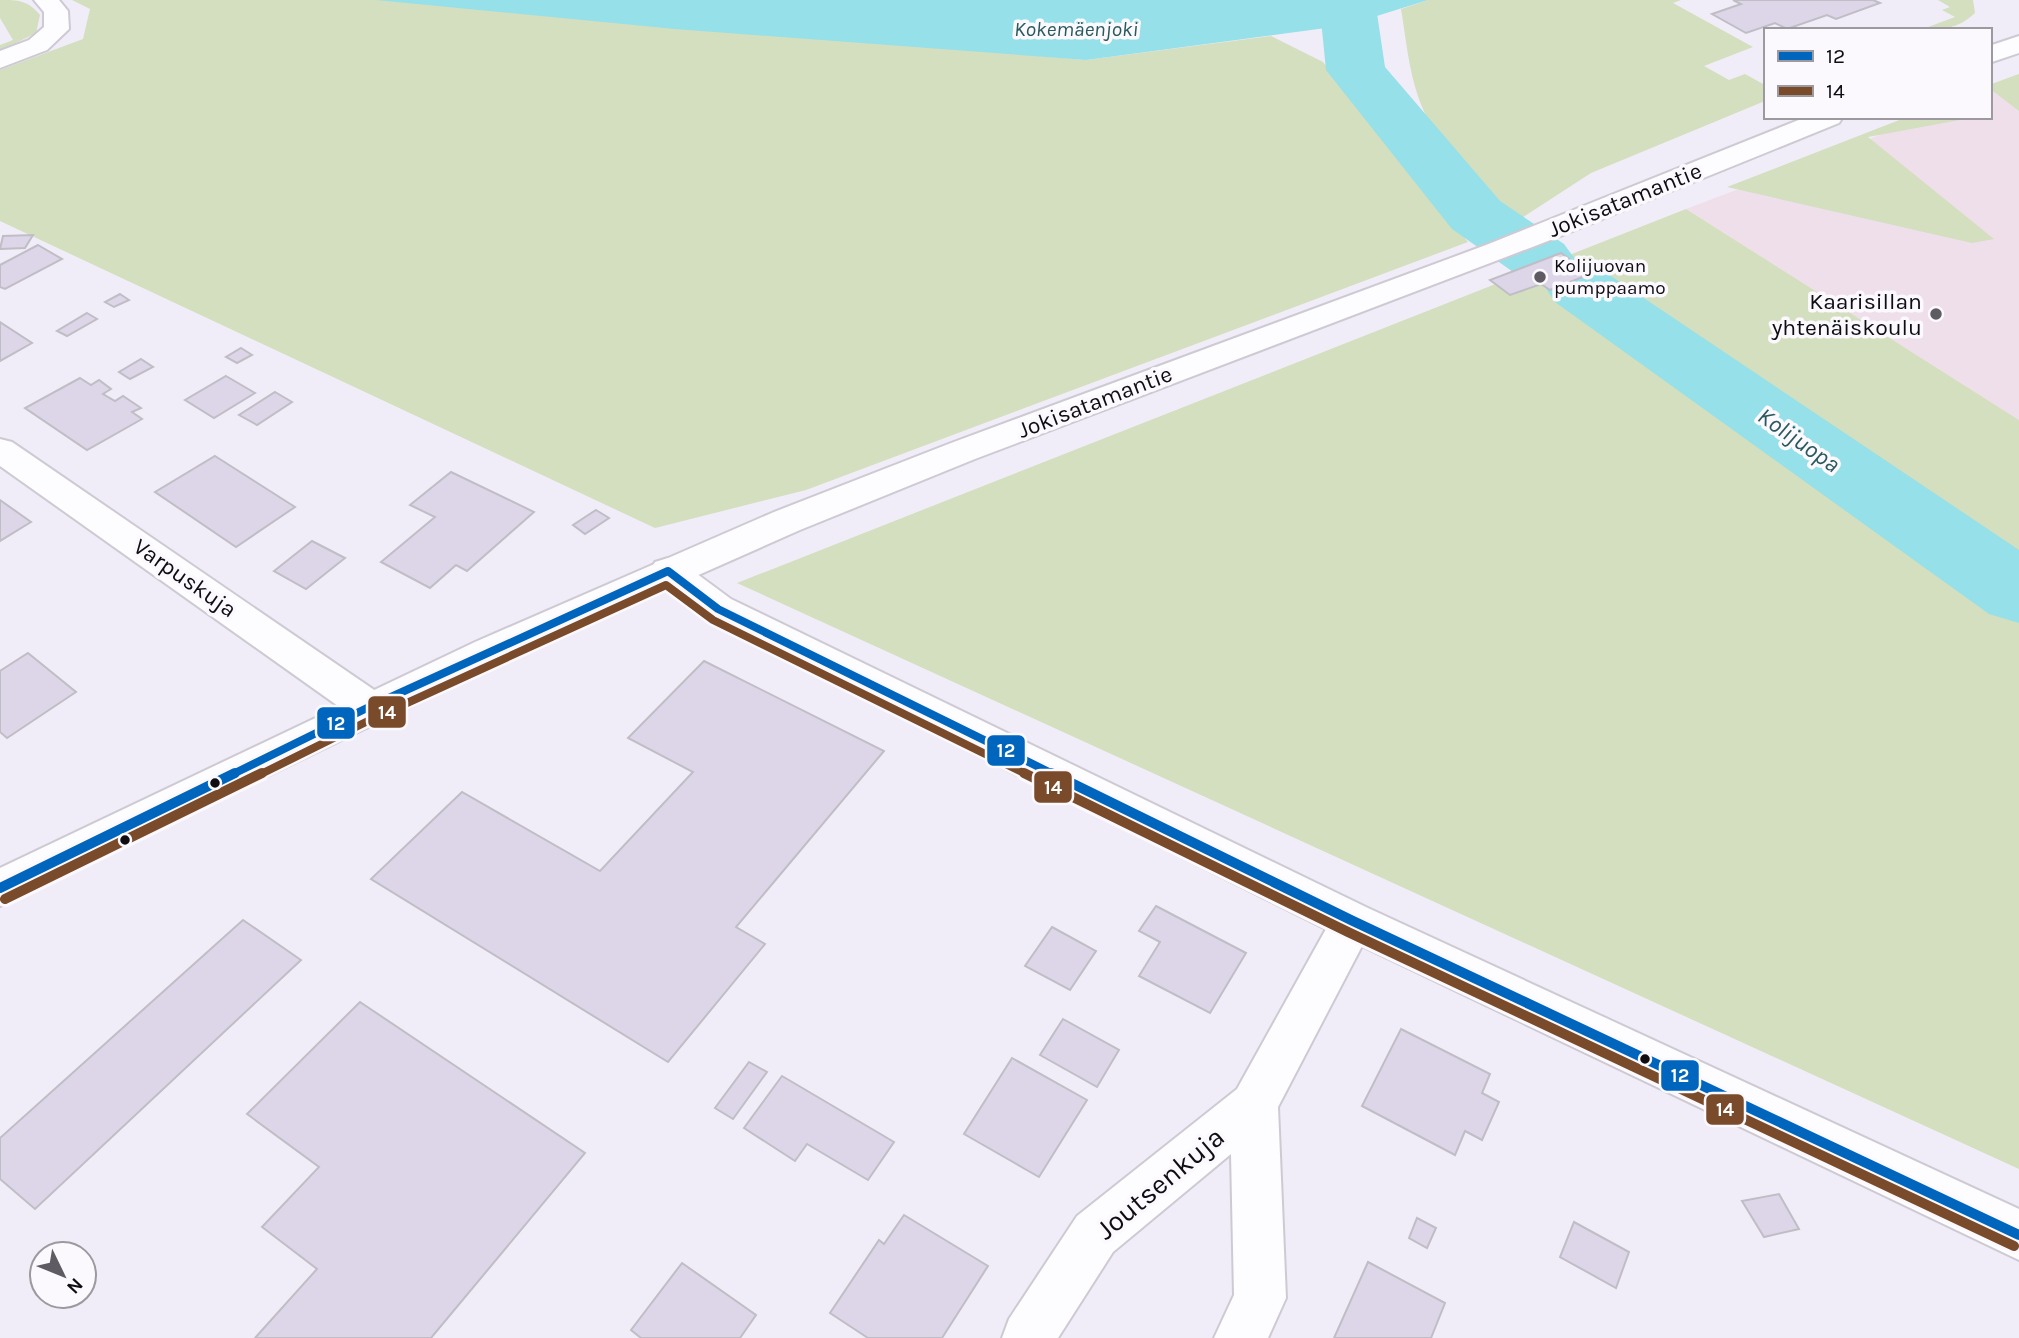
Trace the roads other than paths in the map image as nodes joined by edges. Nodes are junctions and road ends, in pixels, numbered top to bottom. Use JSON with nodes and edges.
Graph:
{"nodes":[{"id":1,"x":46,"y":0,"type":"edge"},
{"id":2,"x":2019,"y":44,"type":"edge"},
{"id":3,"x":1991,"y":54,"type":"edge"},
{"id":4,"x":0,"y":60,"type":"edge"},
{"id":5,"x":1825,"y":119,"type":"edge"},
{"id":6,"x":0,"y":450,"type":"edge"},
{"id":7,"x":668,"y":571,"type":"junction"},
{"id":8,"x":369,"y":707,"type":"junction"},
{"id":9,"x":0,"y":888,"type":"edge"},
{"id":10,"x":1353,"y":921,"type":"junction"},
{"id":11,"x":1254,"y":1105,"type":"junction"},
{"id":12,"x":2019,"y":1236,"type":"edge"},
{"id":13,"x":1028,"y":1338,"type":"edge"},
{"id":14,"x":1240,"y":1338,"type":"edge"}],
"edges":[{"from":1,"to":4,"type":"street"},
{"from":2,"to":3,"type":"street"},
{"from":5,"to":7,"type":"street","name":"Jokisatamantie"},
{"from":6,"to":8,"type":"street","name":"Varpuskuja"},
{"from":7,"to":8,"type":"street","name":"Jokisatamantie"},
{"from":7,"to":10,"type":"street"},
{"from":8,"to":9,"type":"street","name":"Jokisatamantie"},
{"from":10,"to":11,"type":"street","name":"Joutsenkuja"},
{"from":10,"to":12,"type":"street"},
{"from":11,"to":13,"type":"street","name":"Joutsenkuja"},
{"from":11,"to":14,"type":"street","name":"Joutsenkuja"}]}
